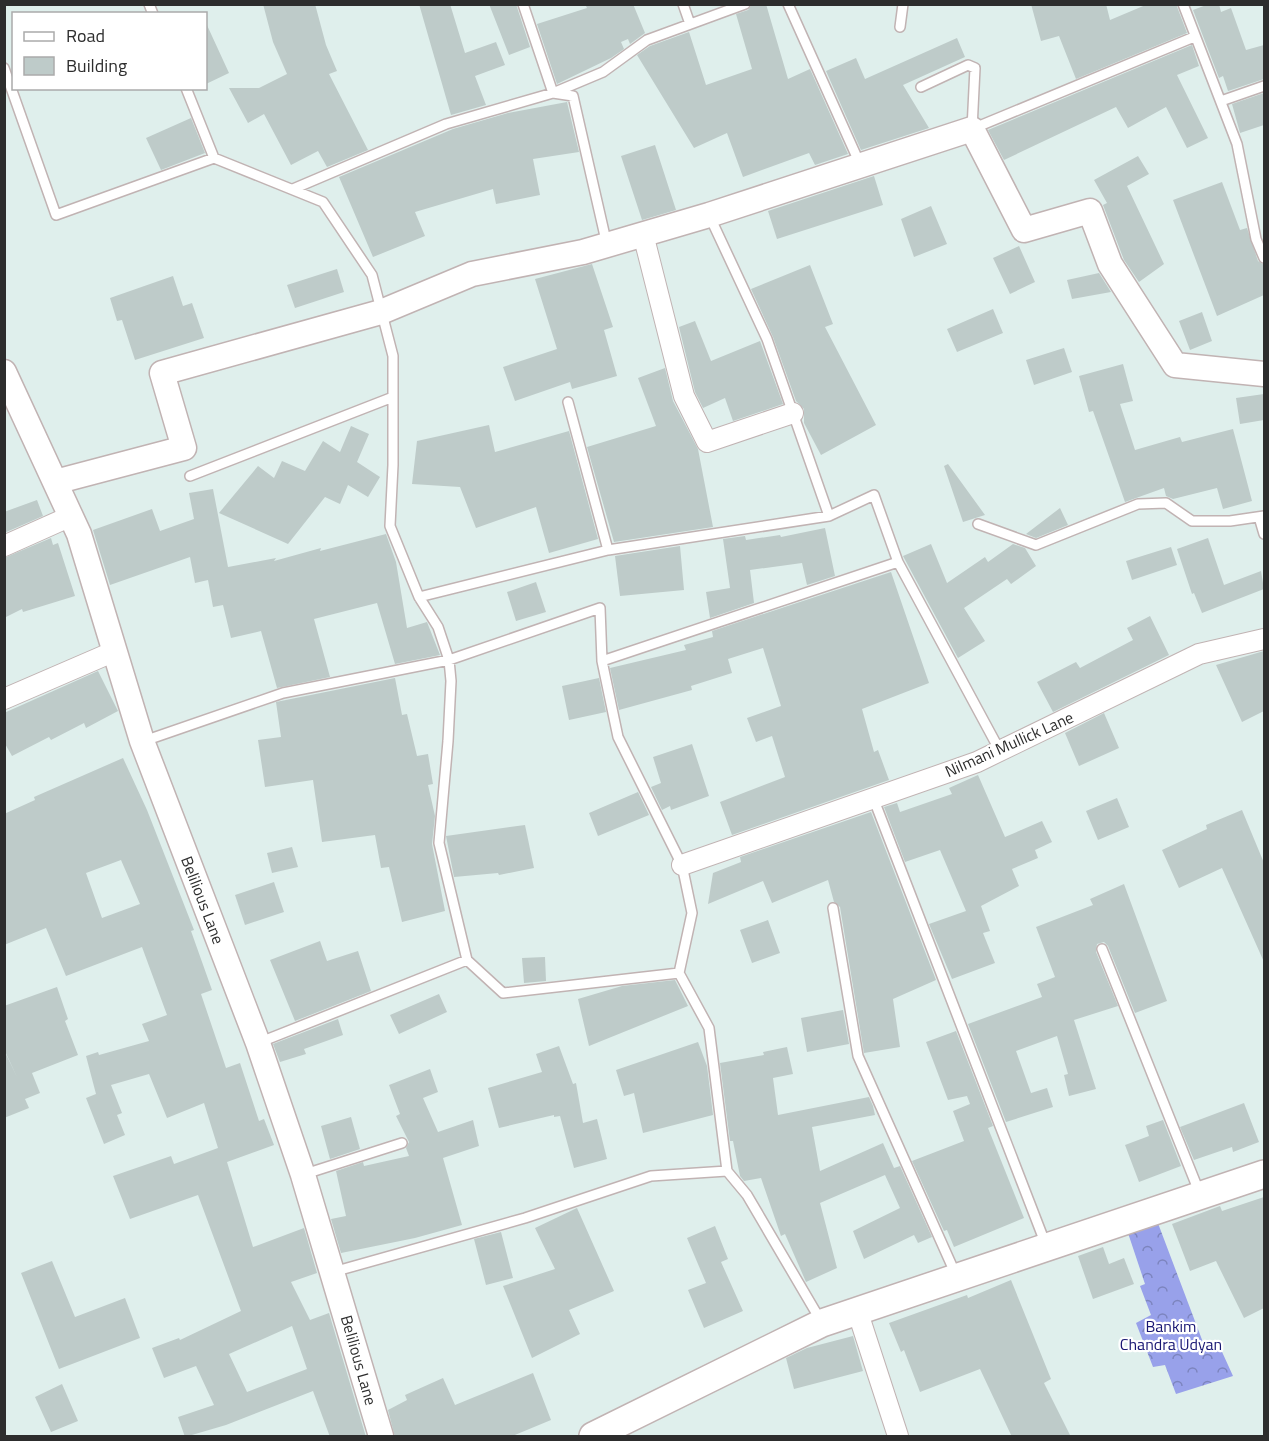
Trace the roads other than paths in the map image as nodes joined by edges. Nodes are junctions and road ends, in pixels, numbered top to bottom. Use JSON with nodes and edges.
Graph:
{"nodes":[{"id":1,"x":523,"y":4,"type":"edge"},
{"id":2,"x":683,"y":4,"type":"edge"},
{"id":3,"x":745,"y":4,"type":"edge"},
{"id":4,"x":788,"y":4,"type":"edge"},
{"id":5,"x":903,"y":4,"type":"edge"},
{"id":6,"x":1183,"y":4,"type":"edge"},
{"id":7,"x":690,"y":24,"type":"junction"},
{"id":8,"x":900,"y":27,"type":"dead end"},
{"id":9,"x":1194,"y":37,"type":"junction"},
{"id":10,"x":4,"y":68,"type":"edge"},
{"id":11,"x":1264,"y":86,"type":"edge"},
{"id":12,"x":921,"y":87,"type":"dead end"},
{"id":13,"x":187,"y":90,"type":"edge"},
{"id":14,"x":553,"y":93,"type":"junction"},
{"id":15,"x":1221,"y":101,"type":"junction"},
{"id":16,"x":972,"y":129,"type":"junction"},
{"id":17,"x":214,"y":158,"type":"junction"},
{"id":18,"x":871,"y":161,"type":"junction"},
{"id":19,"x":293,"y":189,"type":"junction"},
{"id":20,"x":709,"y":215,"type":"junction"},
{"id":21,"x":643,"y":234,"type":"junction"},
{"id":22,"x":607,"y":245,"type":"junction"},
{"id":23,"x":1264,"y":258,"type":"edge"},
{"id":24,"x":381,"y":312,"type":"junction"},
{"id":25,"x":4,"y":372,"type":"edge"},
{"id":26,"x":1264,"y":374,"type":"edge"},
{"id":27,"x":393,"y":397,"type":"junction"},
{"id":28,"x":568,"y":402,"type":"dead end"},
{"id":29,"x":792,"y":413,"type":"junction"},
{"id":30,"x":190,"y":476,"type":"dead end"},
{"id":31,"x":55,"y":482,"type":"junction"},
{"id":32,"x":71,"y":516,"type":"junction"},
{"id":33,"x":829,"y":516,"type":"junction"},
{"id":34,"x":1262,"y":516,"type":"edge"},
{"id":35,"x":978,"y":524,"type":"dead end"},
{"id":36,"x":1264,"y":534,"type":"edge"},
{"id":37,"x":4,"y":546,"type":"edge"},
{"id":38,"x":608,"y":550,"type":"junction"},
{"id":39,"x":898,"y":562,"type":"junction"},
{"id":40,"x":419,"y":597,"type":"junction"},
{"id":41,"x":1264,"y":639,"type":"edge"},
{"id":42,"x":115,"y":651,"type":"junction"},
{"id":43,"x":449,"y":660,"type":"junction"},
{"id":44,"x":602,"y":661,"type":"junction"},
{"id":45,"x":4,"y":699,"type":"edge"},
{"id":46,"x":142,"y":741,"type":"junction"},
{"id":47,"x":1000,"y":751,"type":"junction"},
{"id":48,"x":874,"y":800,"type":"junction"},
{"id":49,"x":682,"y":865,"type":"junction"},
{"id":50,"x":832,"y":908,"type":"dead end"},
{"id":51,"x":1102,"y":949,"type":"dead end"},
{"id":52,"x":467,"y":960,"type":"junction"},
{"id":53,"x":679,"y":973,"type":"junction"},
{"id":54,"x":258,"y":1043,"type":"junction"},
{"id":55,"x":402,"y":1143,"type":"dead end"},
{"id":56,"x":727,"y":1171,"type":"junction"},
{"id":57,"x":1264,"y":1174,"type":"edge"},
{"id":58,"x":303,"y":1175,"type":"junction"},
{"id":59,"x":1200,"y":1195,"type":"junction"},
{"id":60,"x":1047,"y":1248,"type":"junction"},
{"id":61,"x":333,"y":1272,"type":"junction"},
{"id":62,"x":958,"y":1278,"type":"junction"},
{"id":63,"x":857,"y":1310,"type":"junction"},
{"id":64,"x":822,"y":1323,"type":"junction"},
{"id":65,"x":381,"y":1437,"type":"edge"},
{"id":66,"x":593,"y":1437,"type":"edge"},
{"id":67,"x":898,"y":1437,"type":"edge"}],
"edges":[{"from":1,"to":14,"type":"lane"},
{"from":2,"to":7,"type":"lane"},
{"from":3,"to":7,"type":"lane"},
{"from":4,"to":18,"type":"lane"},
{"from":5,"to":8,"type":"lane"},
{"from":6,"to":9,"type":"lane"},
{"from":7,"to":14,"type":"lane"},
{"from":9,"to":15,"type":"lane"},
{"from":9,"to":16,"type":"lane"},
{"from":10,"to":17,"type":"lane"},
{"from":11,"to":15,"type":"lane"},
{"from":12,"to":16,"type":"lane"},
{"from":13,"to":17,"type":"lane"},
{"from":14,"to":19,"type":"lane"},
{"from":14,"to":22,"type":"lane"},
{"from":15,"to":23,"type":"lane"},
{"from":16,"to":18,"type":"street"},
{"from":16,"to":26,"type":"street"},
{"from":17,"to":19,"type":"lane"},
{"from":18,"to":20,"type":"street"},
{"from":19,"to":24,"type":"lane"},
{"from":20,"to":21,"type":"street"},
{"from":20,"to":29,"type":"lane"},
{"from":21,"to":22,"type":"street"},
{"from":21,"to":29,"type":"street"},
{"from":22,"to":24,"type":"street"},
{"from":24,"to":27,"type":"lane"},
{"from":24,"to":31,"type":"street"},
{"from":25,"to":31,"type":"street","name":"Belilious Lane"},
{"from":27,"to":30,"type":"lane"},
{"from":27,"to":40,"type":"lane"},
{"from":28,"to":38,"type":"lane"},
{"from":29,"to":33,"type":"lane"},
{"from":31,"to":32,"type":"street","name":"Belilious Lane"},
{"from":32,"to":37,"type":"street"},
{"from":32,"to":42,"type":"street","name":"Belilious Lane"},
{"from":33,"to":38,"type":"lane"},
{"from":33,"to":39,"type":"lane"},
{"from":34,"to":35,"type":"lane"},
{"from":34,"to":36,"type":"lane"},
{"from":38,"to":40,"type":"lane"},
{"from":39,"to":44,"type":"lane"},
{"from":39,"to":47,"type":"lane"},
{"from":40,"to":43,"type":"lane"},
{"from":41,"to":47,"type":"street","name":"Nilmani Mullick Lane"},
{"from":42,"to":45,"type":"street"},
{"from":42,"to":46,"type":"street","name":"Belilious Lane"},
{"from":43,"to":44,"type":"lane"},
{"from":43,"to":46,"type":"lane"},
{"from":43,"to":52,"type":"lane"},
{"from":44,"to":49,"type":"lane"},
{"from":46,"to":54,"type":"street","name":"Belilious Lane"},
{"from":47,"to":48,"type":"street","name":"Nilmani Mullick Lane"},
{"from":48,"to":49,"type":"street","name":"Nilmani Mullick Lane"},
{"from":48,"to":60,"type":"lane"},
{"from":49,"to":53,"type":"lane"},
{"from":50,"to":62,"type":"lane"},
{"from":51,"to":59,"type":"lane"},
{"from":52,"to":53,"type":"lane"},
{"from":52,"to":54,"type":"lane"},
{"from":53,"to":56,"type":"lane"},
{"from":54,"to":58,"type":"street","name":"Belilious Lane"},
{"from":55,"to":58,"type":"lane"},
{"from":56,"to":61,"type":"lane"},
{"from":56,"to":64,"type":"lane"},
{"from":57,"to":59,"type":"main road"},
{"from":58,"to":61,"type":"street","name":"Belilious Lane"},
{"from":59,"to":60,"type":"main road"},
{"from":60,"to":62,"type":"main road"},
{"from":61,"to":65,"type":"street","name":"Belilious Lane"},
{"from":62,"to":63,"type":"main road"},
{"from":63,"to":64,"type":"main road"},
{"from":63,"to":67,"type":"street"},
{"from":64,"to":66,"type":"main road"}]}
